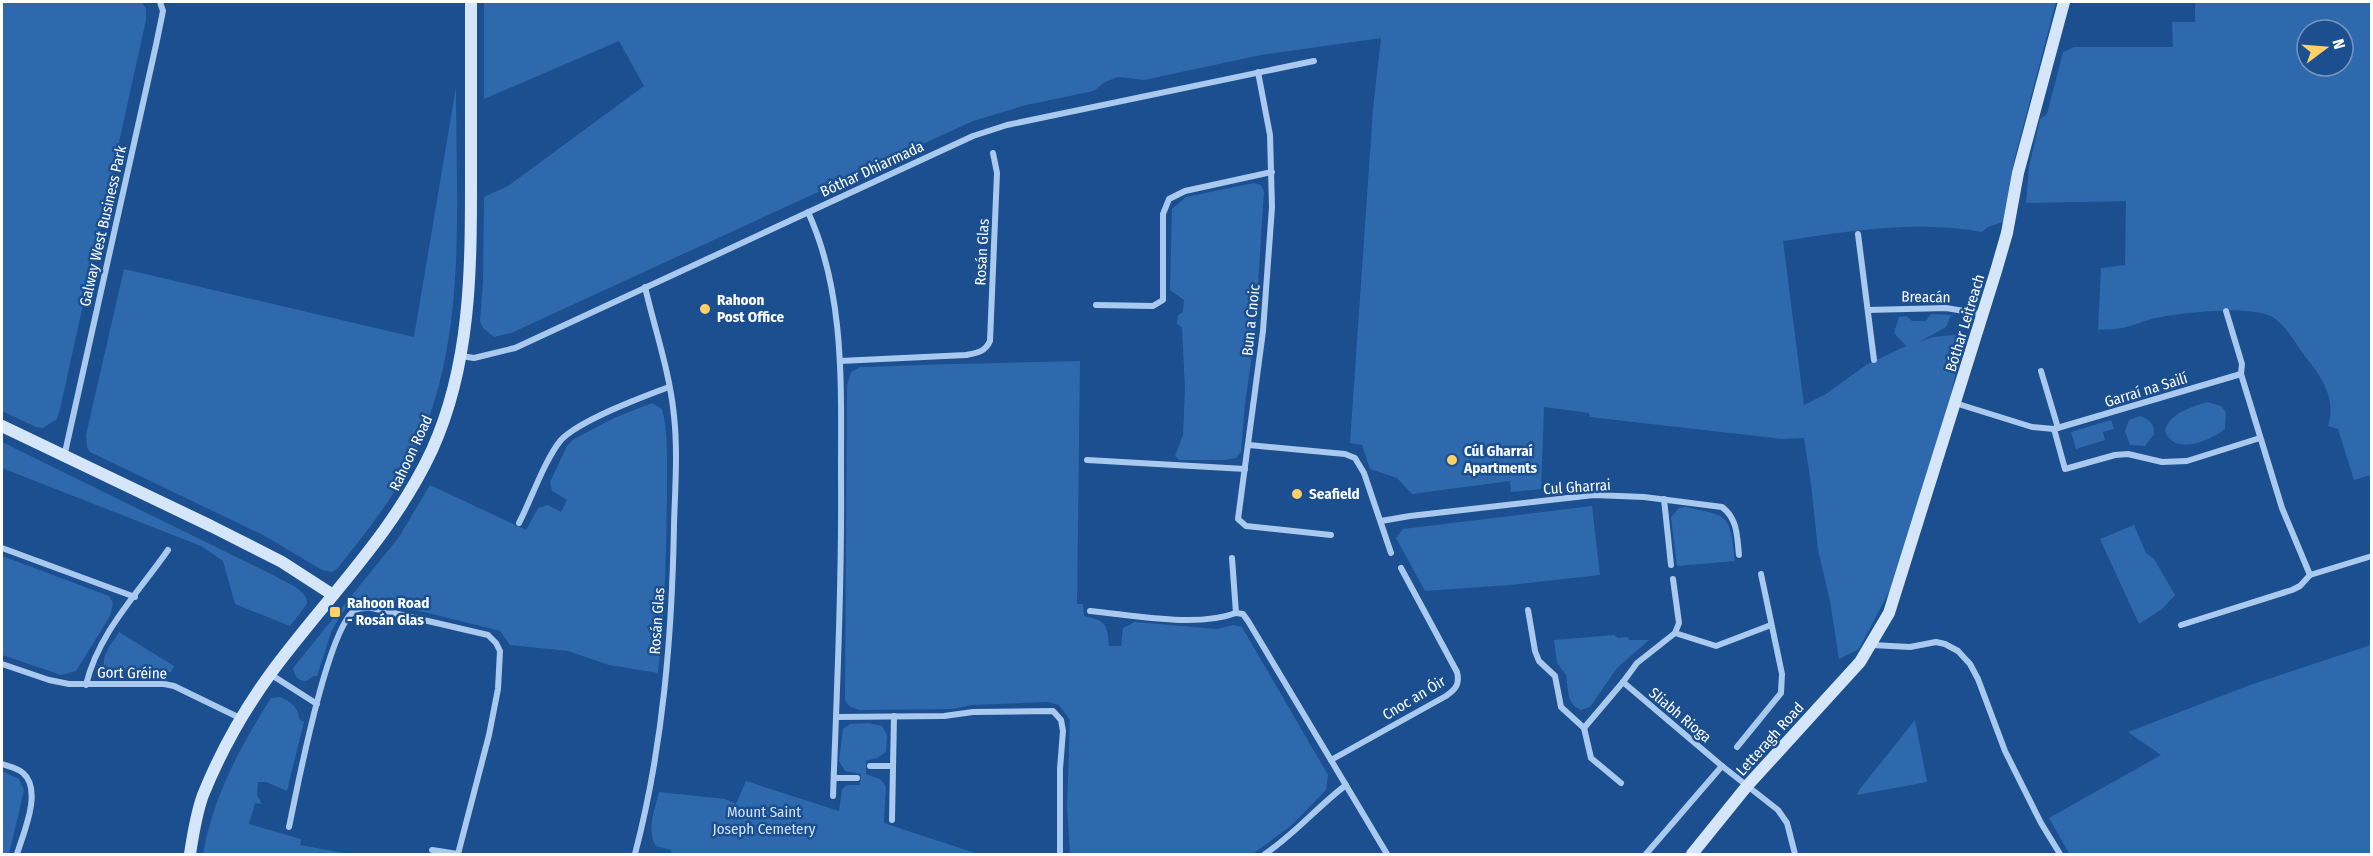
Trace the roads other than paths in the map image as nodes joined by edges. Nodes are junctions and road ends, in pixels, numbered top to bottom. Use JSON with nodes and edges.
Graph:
{"nodes":[{"id":1,"x":160,"y":2,"type":"edge"},
{"id":2,"x":471,"y":2,"type":"edge"},
{"id":3,"x":2064,"y":2,"type":"edge"},
{"id":4,"x":1314,"y":61,"type":"dead end"},
{"id":5,"x":1258,"y":72,"type":"junction"},
{"id":6,"x":993,"y":153,"type":"dead end"},
{"id":7,"x":1272,"y":172,"type":"junction"},
{"id":8,"x":808,"y":212,"type":"junction"},
{"id":9,"x":1858,"y":234,"type":"dead end"},
{"id":10,"x":645,"y":287,"type":"junction"},
{"id":11,"x":1096,"y":305,"type":"dead end"},
{"id":12,"x":1868,"y":310,"type":"junction"},
{"id":13,"x":2226,"y":311,"type":"dead end"},
{"id":14,"x":1983,"y":314,"type":"junction"},
{"id":15,"x":461,"y":356,"type":"junction"},
{"id":16,"x":1874,"y":360,"type":"dead end"},
{"id":17,"x":840,"y":361,"type":"junction"},
{"id":18,"x":2041,"y":371,"type":"dead end"},
{"id":19,"x":2241,"y":374,"type":"junction"},
{"id":20,"x":669,"y":387,"type":"junction"},
{"id":21,"x":1955,"y":404,"type":"junction"},
{"id":22,"x":2,"y":426,"type":"edge"},
{"id":23,"x":2056,"y":429,"type":"junction"},
{"id":24,"x":2260,"y":438,"type":"junction"},
{"id":25,"x":1249,"y":445,"type":"junction"},
{"id":26,"x":64,"y":457,"type":"junction"},
{"id":27,"x":1087,"y":460,"type":"dead end"},
{"id":28,"x":1245,"y":469,"type":"junction"},
{"id":29,"x":1664,"y":499,"type":"junction"},
{"id":30,"x":1381,"y":521,"type":"junction"},
{"id":31,"x":519,"y":523,"type":"dead end"},
{"id":32,"x":1331,"y":535,"type":"dead end"},
{"id":33,"x":2,"y":549,"type":"edge"},
{"id":34,"x":168,"y":550,"type":"dead end"},
{"id":35,"x":1391,"y":553,"type":"dead end"},
{"id":36,"x":1739,"y":555,"type":"dead end"},
{"id":37,"x":2372,"y":556,"type":"edge"},
{"id":38,"x":1232,"y":558,"type":"dead end"},
{"id":39,"x":1671,"y":565,"type":"dead end"},
{"id":40,"x":1401,"y":568,"type":"dead end"},
{"id":41,"x":1761,"y":574,"type":"dead end"},
{"id":42,"x":2310,"y":574,"type":"junction"},
{"id":43,"x":1674,"y":579,"type":"dead end"},
{"id":44,"x":333,"y":595,"type":"junction"},
{"id":45,"x":135,"y":597,"type":"junction"},
{"id":46,"x":1528,"y":610,"type":"dead end"},
{"id":47,"x":1090,"y":611,"type":"dead end"},
{"id":48,"x":1236,"y":613,"type":"junction"},
{"id":49,"x":1771,"y":625,"type":"junction"},
{"id":50,"x":2181,"y":625,"type":"dead end"},
{"id":51,"x":1675,"y":633,"type":"junction"},
{"id":52,"x":1872,"y":645,"type":"junction"},
{"id":53,"x":2,"y":664,"type":"edge"},
{"id":54,"x":270,"y":674,"type":"junction"},
{"id":55,"x":1623,"y":682,"type":"junction"},
{"id":56,"x":86,"y":685,"type":"junction"},
{"id":57,"x":317,"y":704,"type":"junction"},
{"id":58,"x":894,"y":716,"type":"junction"},
{"id":59,"x":836,"y":717,"type":"junction"},
{"id":60,"x":242,"y":719,"type":"junction"},
{"id":61,"x":1584,"y":728,"type":"junction"},
{"id":62,"x":1737,"y":747,"type":"dead end"},
{"id":63,"x":1332,"y":760,"type":"junction"},
{"id":64,"x":2,"y":764,"type":"edge"},
{"id":65,"x":870,"y":766,"type":"dead end"},
{"id":66,"x":893,"y":766,"type":"junction"},
{"id":67,"x":1722,"y":766,"type":"junction"},
{"id":68,"x":834,"y":778,"type":"junction"},
{"id":69,"x":857,"y":778,"type":"dead end"},
{"id":70,"x":1621,"y":783,"type":"dead end"},
{"id":71,"x":1346,"y":785,"type":"junction"},
{"id":72,"x":1746,"y":786,"type":"junction"},
{"id":73,"x":833,"y":796,"type":"dead end"},
{"id":74,"x":892,"y":820,"type":"dead end"},
{"id":75,"x":289,"y":827,"type":"dead end"},
{"id":76,"x":432,"y":850,"type":"dead end"},
{"id":77,"x":17,"y":855,"type":"edge"},
{"id":78,"x":190,"y":855,"type":"edge"},
{"id":79,"x":635,"y":855,"type":"edge"},
{"id":80,"x":1060,"y":855,"type":"edge"},
{"id":81,"x":1264,"y":855,"type":"edge"},
{"id":82,"x":1387,"y":855,"type":"edge"},
{"id":83,"x":1646,"y":855,"type":"edge"},
{"id":84,"x":1692,"y":855,"type":"edge"},
{"id":85,"x":1795,"y":855,"type":"edge"},
{"id":86,"x":2060,"y":855,"type":"edge"}],
"edges":[{"from":1,"to":26,"type":"street","name":"Galway West Business Park"},
{"from":2,"to":15,"type":"street","name":"Rahoon Road"},
{"from":3,"to":14,"type":"street","name":"Bóthar Leitreach"},
{"from":4,"to":5,"type":"street","name":"Bóthar Dhiarmada"},
{"from":5,"to":7,"type":"street","name":"Bun a Cnoic"},
{"from":5,"to":8,"type":"street","name":"Bóthar Dhiarmada"},
{"from":6,"to":17,"type":"street","name":"Rosán Glas"},
{"from":7,"to":11,"type":"street"},
{"from":7,"to":25,"type":"street","name":"Bun a Cnoic"},
{"from":8,"to":10,"type":"street","name":"Bóthar Dhiarmada"},
{"from":8,"to":17,"type":"street"},
{"from":9,"to":12,"type":"street"},
{"from":10,"to":15,"type":"street","name":"Bóthar Dhiarmada"},
{"from":10,"to":20,"type":"street","name":"Rosán Glas"},
{"from":12,"to":14,"type":"street","name":"Breacán"},
{"from":12,"to":16,"type":"street"},
{"from":13,"to":19,"type":"street"},
{"from":14,"to":21,"type":"street","name":"Bóthar Leitreach"},
{"from":15,"to":44,"type":"street","name":"Rahoon Road"},
{"from":17,"to":59,"type":"street"},
{"from":18,"to":23,"type":"street"},
{"from":19,"to":23,"type":"street","name":"Garraí na Sailí"},
{"from":19,"to":24,"type":"street"},
{"from":20,"to":31,"type":"street"},
{"from":20,"to":79,"type":"street","name":"Rosán Glas"},
{"from":21,"to":23,"type":"street","name":"Garraí na Sailí"},
{"from":21,"to":52,"type":"street","name":"Bóthar Leitreach"},
{"from":22,"to":26,"type":"street"},
{"from":23,"to":24,"type":"street"},
{"from":24,"to":42,"type":"street"},
{"from":25,"to":28,"type":"street","name":"Bun a Cnoic"},
{"from":25,"to":30,"type":"street"},
{"from":26,"to":44,"type":"street"},
{"from":27,"to":28,"type":"street"},
{"from":28,"to":32,"type":"street","name":"Bun a Cnoic"},
{"from":29,"to":30,"type":"street","name":"Cul Gharrai"},
{"from":29,"to":36,"type":"street","name":"Cul Gharrai"},
{"from":29,"to":39,"type":"street"},
{"from":30,"to":35,"type":"street"},
{"from":33,"to":45,"type":"street"},
{"from":34,"to":45,"type":"street","name":"Gort Gréine"},
{"from":37,"to":42,"type":"street"},
{"from":38,"to":48,"type":"street"},
{"from":40,"to":63,"type":"street","name":"Cnoc an Óir"},
{"from":41,"to":49,"type":"street"},
{"from":42,"to":50,"type":"street"},
{"from":43,"to":51,"type":"street"},
{"from":44,"to":54,"type":"street","name":"Rahoon Road"},
{"from":45,"to":56,"type":"street","name":"Gort Gréine"},
{"from":46,"to":61,"type":"street"},
{"from":47,"to":48,"type":"street"},
{"from":48,"to":63,"type":"street"},
{"from":49,"to":51,"type":"street"},
{"from":49,"to":62,"type":"street"},
{"from":51,"to":55,"type":"street"},
{"from":52,"to":72,"type":"street","name":"Letteragh Road"},
{"from":52,"to":86,"type":"street"},
{"from":53,"to":56,"type":"street","name":"Gort Gréine"},
{"from":54,"to":57,"type":"street"},
{"from":54,"to":60,"type":"street","name":"Rahoon Road"},
{"from":55,"to":61,"type":"street"},
{"from":55,"to":67,"type":"street","name":"Sliabh Rioga"},
{"from":56,"to":60,"type":"street","name":"Gort Gréine"},
{"from":57,"to":75,"type":"street"},
{"from":57,"to":76,"type":"street"},
{"from":58,"to":59,"type":"street"},
{"from":58,"to":66,"type":"street"},
{"from":58,"to":80,"type":"street"},
{"from":59,"to":68,"type":"street"},
{"from":60,"to":78,"type":"street","name":"Rahoon Road"},
{"from":61,"to":70,"type":"street"},
{"from":63,"to":71,"type":"street"},
{"from":64,"to":77,"type":"street"},
{"from":65,"to":66,"type":"street"},
{"from":66,"to":74,"type":"street"},
{"from":67,"to":72,"type":"street","name":"Sliabh Rioga"},
{"from":67,"to":83,"type":"street"},
{"from":68,"to":69,"type":"street"},
{"from":68,"to":73,"type":"street"},
{"from":71,"to":81,"type":"street"},
{"from":71,"to":82,"type":"street"},
{"from":72,"to":84,"type":"street","name":"Letteragh Road"},
{"from":72,"to":85,"type":"street","name":"Sliabh Rioga"}]}
